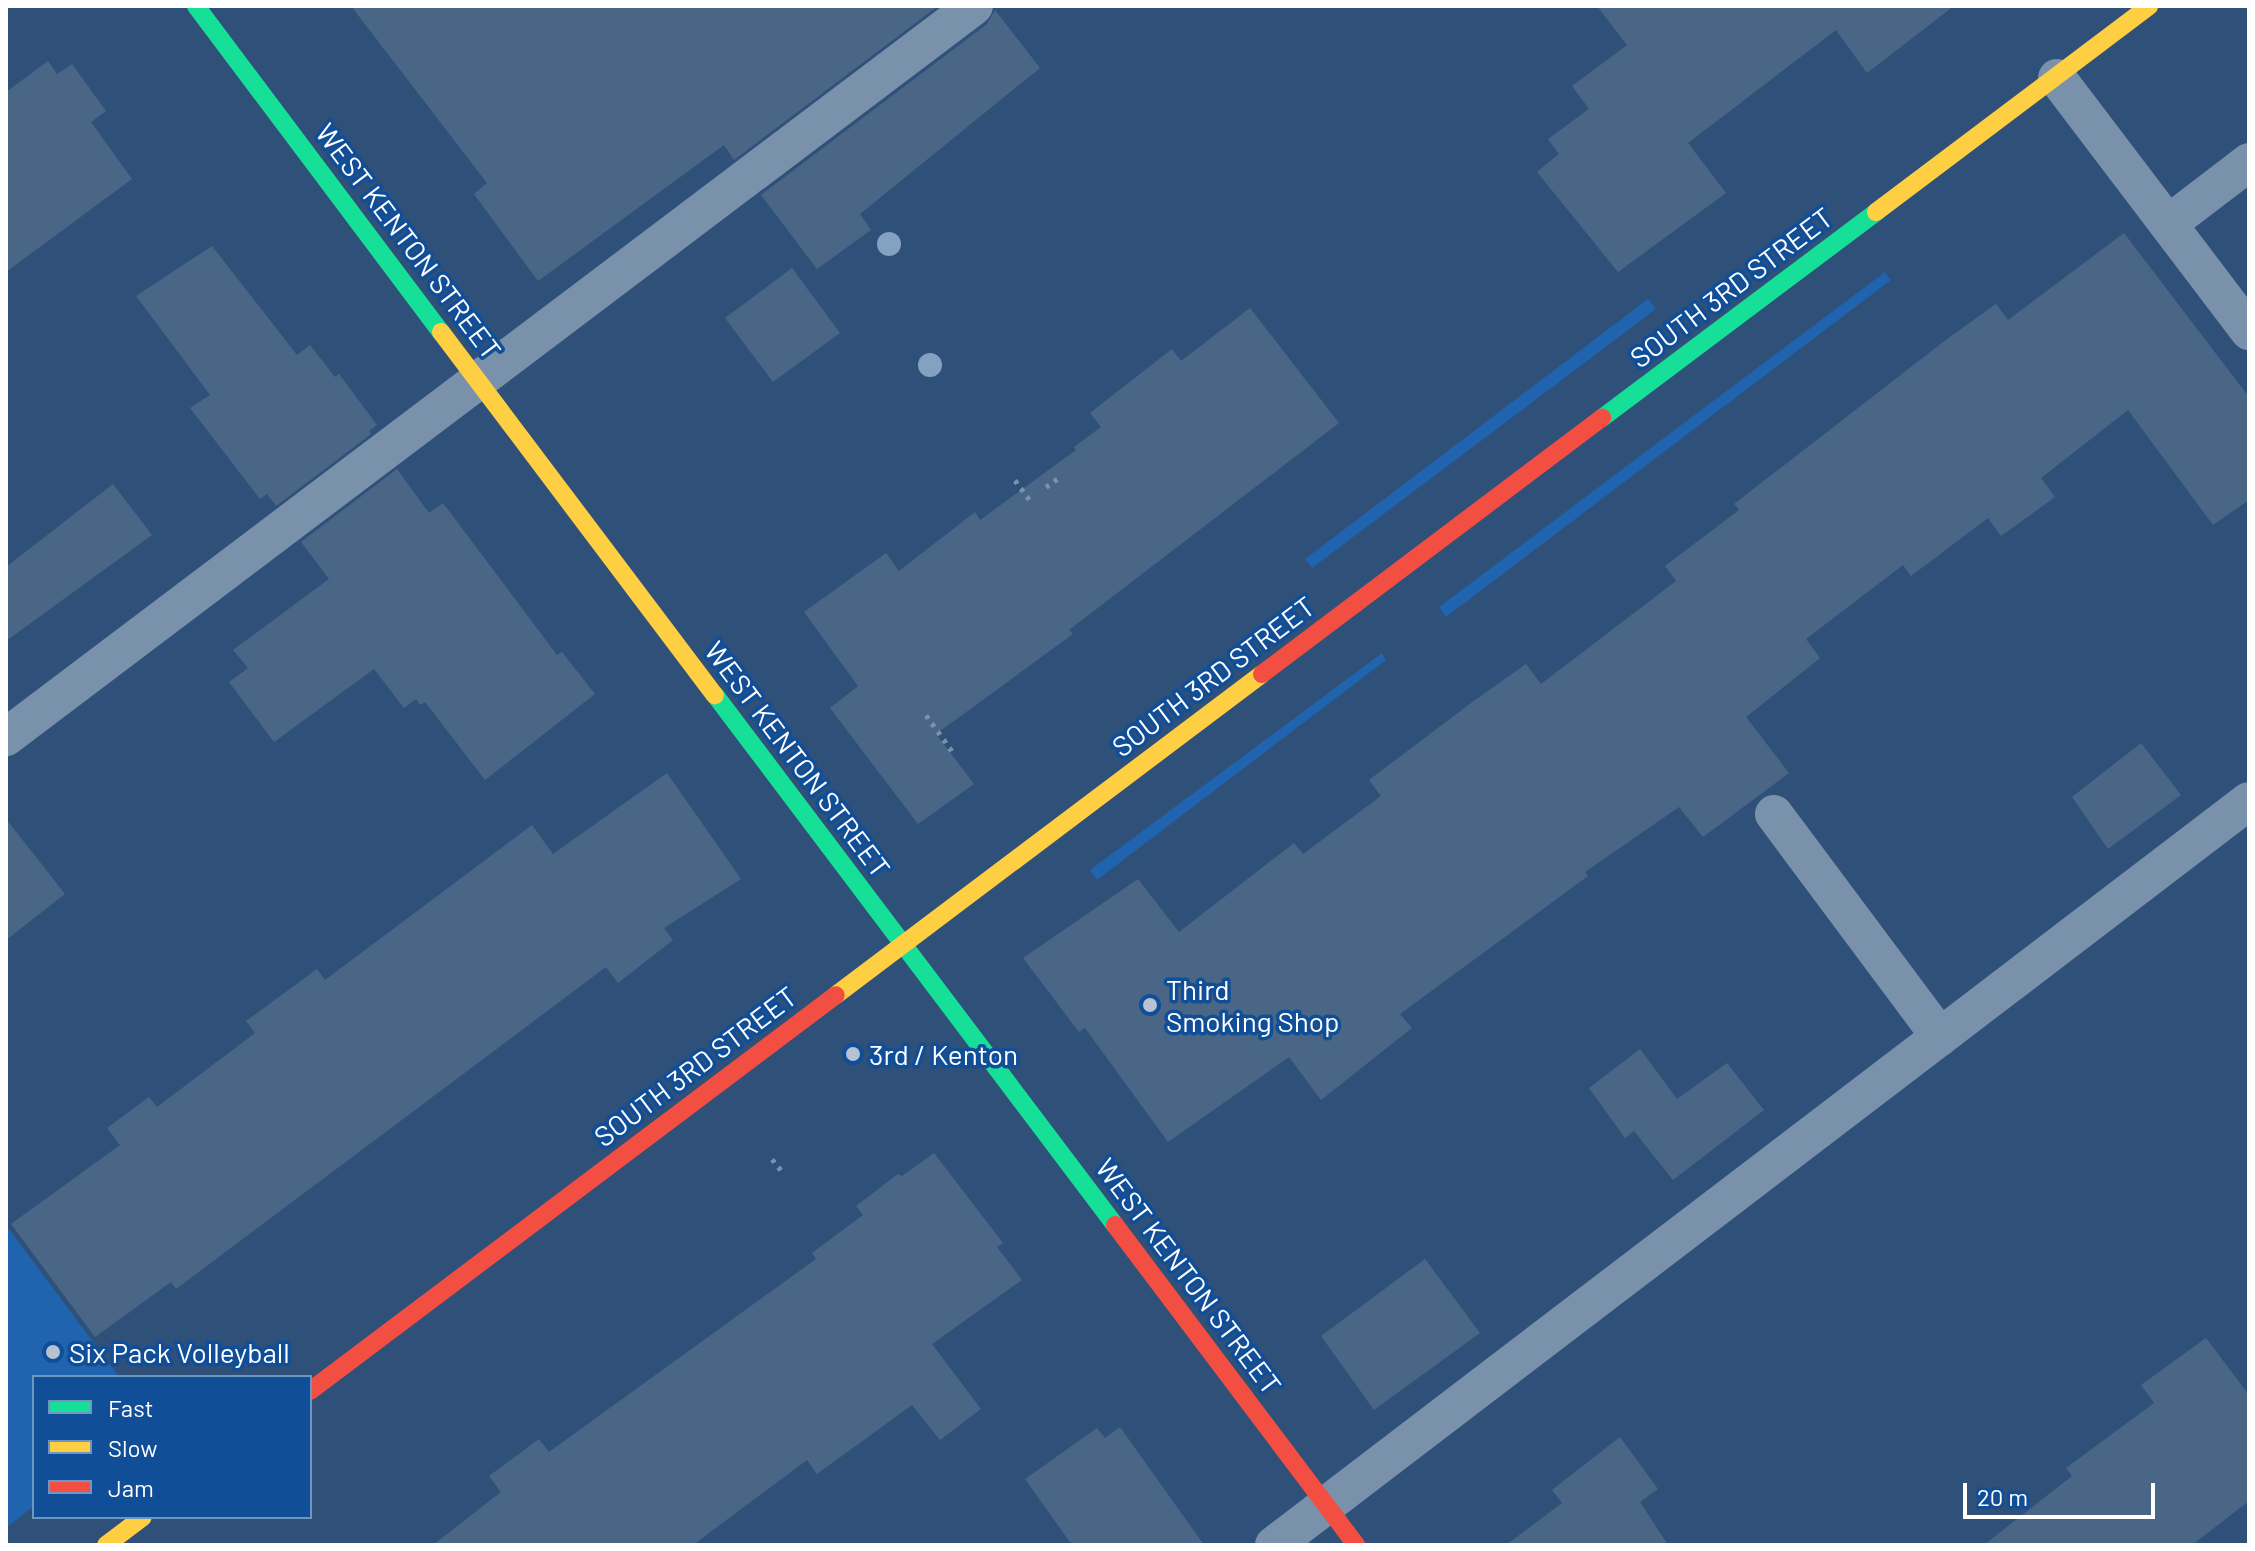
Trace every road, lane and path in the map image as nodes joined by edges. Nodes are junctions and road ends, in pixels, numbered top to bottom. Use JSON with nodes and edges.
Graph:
{"nodes":[{"id":1,"x":196,"y":6,"type":"edge"},
{"id":2,"x":974,"y":6,"type":"edge"},
{"id":3,"x":2149,"y":6,"type":"edge"},
{"id":4,"x":2057,"y":78,"type":"junction"},
{"id":5,"x":2249,"y":162,"type":"edge"},
{"id":6,"x":2168,"y":224,"type":"junction"},
{"id":7,"x":2249,"y":331,"type":"edge"},
{"id":8,"x":477,"y":379,"type":"junction"},
{"id":9,"x":1057,"y":479,"type":"dead end"},
{"id":10,"x":1015,"y":480,"type":"dead end"},
{"id":11,"x":1046,"y":487,"type":"dead end"},
{"id":12,"x":1031,"y":502,"type":"dead end"},
{"id":13,"x":926,"y":715,"type":"dead end"},
{"id":14,"x":6,"y":737,"type":"edge"},
{"id":15,"x":955,"y":755,"type":"dead end"},
{"id":16,"x":2249,"y":801,"type":"edge"},
{"id":17,"x":1774,"y":814,"type":"dead end"},
{"id":18,"x":903,"y":944,"type":"junction"},
{"id":19,"x":1940,"y":1037,"type":"junction"},
{"id":20,"x":772,"y":1159,"type":"dead end"},
{"id":21,"x":781,"y":1170,"type":"dead end"},
{"id":22,"x":312,"y":1389,"type":"edge"},
{"id":23,"x":1327,"y":1505,"type":"junction"},
{"id":24,"x":140,"y":1519,"type":"edge"},
{"id":25,"x":106,"y":1545,"type":"edge"},
{"id":26,"x":1274,"y":1545,"type":"edge"},
{"id":27,"x":1356,"y":1545,"type":"edge"}],
"edges":[{"from":1,"to":8,"type":"main road","name":"WEST KENTON STREET"},
{"from":2,"to":8,"type":"lane"},
{"from":3,"to":4,"type":"main road","name":"SOUTH 3RD STREET"},
{"from":4,"to":6,"type":"lane"},
{"from":4,"to":18,"type":"main road","name":"SOUTH 3RD STREET"},
{"from":5,"to":6,"type":"lane"},
{"from":6,"to":7,"type":"lane"},
{"from":8,"to":14,"type":"lane"},
{"from":8,"to":18,"type":"main road","name":"WEST KENTON STREET"},
{"from":9,"to":11,"type":"path"},
{"from":10,"to":12,"type":"path"},
{"from":13,"to":15,"type":"path"},
{"from":16,"to":19,"type":"lane"},
{"from":17,"to":19,"type":"lane"},
{"from":18,"to":22,"type":"main road","name":"SOUTH 3RD STREET"},
{"from":18,"to":23,"type":"main road","name":"WEST KENTON STREET"},
{"from":19,"to":23,"type":"lane"},
{"from":20,"to":21,"type":"path"},
{"from":23,"to":26,"type":"lane"},
{"from":23,"to":27,"type":"main road","name":"WEST KENTON STREET"},
{"from":24,"to":25,"type":"main road"}]}
